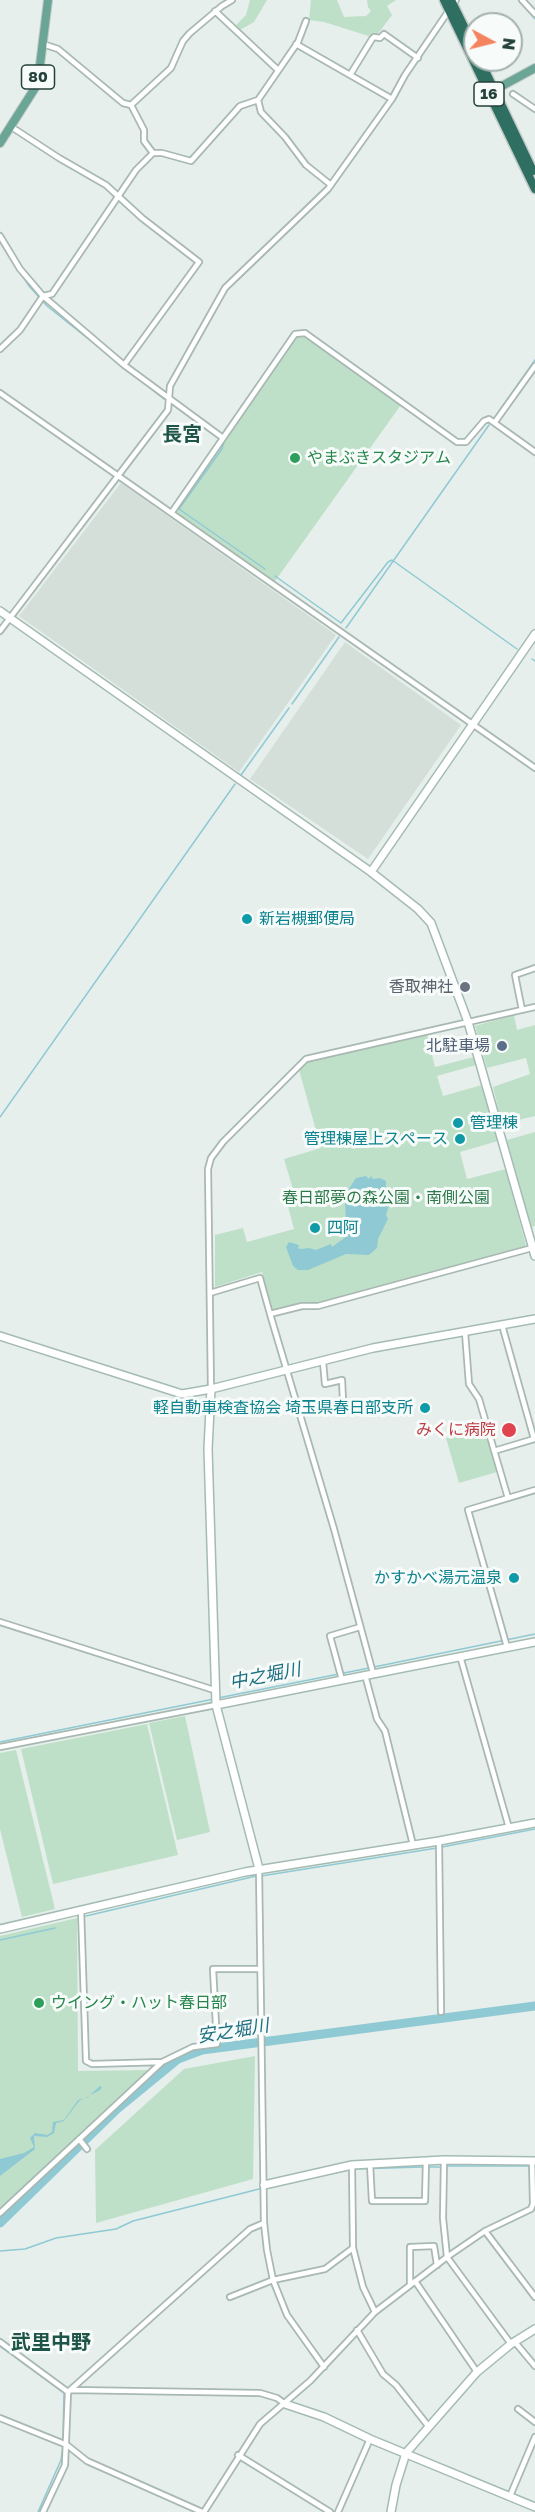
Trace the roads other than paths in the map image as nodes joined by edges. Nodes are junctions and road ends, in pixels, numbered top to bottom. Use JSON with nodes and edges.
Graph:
{"nodes":[{"id":1,"x":48,"y":0,"type":"edge"},
{"id":2,"x":232,"y":0,"type":"edge"},
{"id":3,"x":444,"y":0,"type":"edge"},
{"id":4,"x":522,"y":0,"type":"edge"},
{"id":5,"x":535,"y":2,"type":"edge"},
{"id":6,"x":452,"y":4,"type":"edge"},
{"id":7,"x":529,"y":7,"type":"junction"},
{"id":8,"x":215,"y":11,"type":"junction"},
{"id":9,"x":535,"y":14,"type":"edge"},
{"id":10,"x":306,"y":21,"type":"dead end"},
{"id":11,"x":463,"y":26,"type":"edge"},
{"id":12,"x":43,"y":44,"type":"junction"},
{"id":13,"x":296,"y":44,"type":"junction"},
{"id":14,"x":418,"y":58,"type":"junction"},
{"id":15,"x":535,"y":68,"type":"edge"},
{"id":16,"x":278,"y":70,"type":"junction"},
{"id":17,"x":485,"y":72,"type":"edge"},
{"id":18,"x":350,"y":75,"type":"junction"},
{"id":19,"x":492,"y":91,"type":"junction"},
{"id":20,"x":513,"y":93,"type":"dead end"},
{"id":21,"x":392,"y":99,"type":"junction"},
{"id":22,"x":258,"y":100,"type":"junction"},
{"id":23,"x":131,"y":105,"type":"junction"},
{"id":24,"x":535,"y":109,"type":"edge"},
{"id":25,"x":10,"y":126,"type":"junction"},
{"id":26,"x":0,"y":143,"type":"edge"},
{"id":27,"x":153,"y":153,"type":"junction"},
{"id":28,"x":535,"y":176,"type":"edge"},
{"id":29,"x":331,"y":185,"type":"junction"},
{"id":30,"x":535,"y":189,"type":"edge"},
{"id":31,"x":116,"y":196,"type":"junction"},
{"id":32,"x":0,"y":236,"type":"edge"},
{"id":33,"x":42,"y":298,"type":"junction"},
{"id":34,"x":0,"y":349,"type":"edge"},
{"id":35,"x":124,"y":365,"type":"junction"},
{"id":36,"x":535,"y":366,"type":"edge"},
{"id":37,"x":0,"y":393,"type":"edge"},
{"id":38,"x":169,"y":398,"type":"junction"},
{"id":39,"x":495,"y":422,"type":"junction"},
{"id":40,"x":222,"y":438,"type":"junction"},
{"id":41,"x":535,"y":452,"type":"edge"},
{"id":42,"x":119,"y":476,"type":"junction"},
{"id":43,"x":172,"y":512,"type":"junction"},
{"id":44,"x":0,"y":611,"type":"edge"},
{"id":45,"x":10,"y":618,"type":"junction"},
{"id":46,"x":0,"y":631,"type":"edge"},
{"id":47,"x":535,"y":634,"type":"edge"},
{"id":48,"x":472,"y":724,"type":"junction"},
{"id":49,"x":535,"y":768,"type":"edge"},
{"id":50,"x":372,"y":872,"type":"junction"},
{"id":51,"x":535,"y":969,"type":"edge"},
{"id":52,"x":535,"y":1007,"type":"edge"},
{"id":53,"x":522,"y":1010,"type":"junction"},
{"id":54,"x":468,"y":1022,"type":"junction"},
{"id":55,"x":531,"y":1229,"type":"edge"},
{"id":56,"x":532,"y":1248,"type":"junction"},
{"id":57,"x":535,"y":1256,"type":"edge"},
{"id":58,"x":210,"y":1293,"type":"junction"},
{"id":59,"x":270,"y":1314,"type":"junction"},
{"id":60,"x":535,"y":1319,"type":"edge"},
{"id":61,"x":502,"y":1325,"type":"junction"},
{"id":62,"x":465,"y":1332,"type":"junction"},
{"id":63,"x":0,"y":1336,"type":"edge"},
{"id":64,"x":323,"y":1362,"type":"junction"},
{"id":65,"x":286,"y":1370,"type":"junction"},
{"id":66,"x":211,"y":1389,"type":"junction"},
{"id":67,"x":343,"y":1401,"type":"dead end"},
{"id":68,"x":494,"y":1450,"type":"junction"},
{"id":69,"x":535,"y":1490,"type":"edge"},
{"id":70,"x":508,"y":1498,"type":"junction"},
{"id":71,"x":0,"y":1622,"type":"edge"},
{"id":72,"x":360,"y":1627,"type":"junction"},
{"id":73,"x":535,"y":1642,"type":"edge"},
{"id":74,"x":506,"y":1645,"type":"junction"},
{"id":75,"x":460,"y":1656,"type":"junction"},
{"id":76,"x":374,"y":1674,"type":"junction"},
{"id":77,"x":365,"y":1675,"type":"junction"},
{"id":78,"x":342,"y":1680,"type":"junction"},
{"id":79,"x":215,"y":1698,"type":"junction"},
{"id":80,"x":0,"y":1747,"type":"edge"},
{"id":81,"x":535,"y":1823,"type":"edge"},
{"id":82,"x":509,"y":1828,"type":"junction"},
{"id":83,"x":439,"y":1843,"type":"junction"},
{"id":84,"x":413,"y":1845,"type":"junction"},
{"id":85,"x":259,"y":1871,"type":"junction"},
{"id":86,"x":81,"y":1910,"type":"junction"},
{"id":87,"x":0,"y":1929,"type":"edge"},
{"id":88,"x":260,"y":1969,"type":"junction"},
{"id":89,"x":441,"y":2012,"type":"dead end"},
{"id":90,"x":162,"y":2062,"type":"junction"},
{"id":91,"x":79,"y":2139,"type":"junction"},
{"id":92,"x":87,"y":2149,"type":"dead end"},
{"id":93,"x":444,"y":2160,"type":"junction"},
{"id":94,"x":426,"y":2161,"type":"junction"},
{"id":95,"x":534,"y":2161,"type":"edge"},
{"id":96,"x":370,"y":2164,"type":"junction"},
{"id":97,"x":352,"y":2165,"type":"junction"},
{"id":98,"x":264,"y":2187,"type":"junction"},
{"id":99,"x":0,"y":2213,"type":"edge"},
{"id":100,"x":264,"y":2223,"type":"junction"},
{"id":101,"x":485,"y":2231,"type":"junction"},
{"id":102,"x":353,"y":2248,"type":"junction"},
{"id":103,"x":447,"y":2257,"type":"junction"},
{"id":104,"x":437,"y":2265,"type":"junction"},
{"id":105,"x":273,"y":2280,"type":"junction"},
{"id":106,"x":412,"y":2283,"type":"junction"},
{"id":107,"x":230,"y":2297,"type":"dead end"},
{"id":108,"x":535,"y":2297,"type":"edge"},
{"id":109,"x":375,"y":2312,"type":"junction"},
{"id":110,"x":535,"y":2329,"type":"edge"},
{"id":111,"x":357,"y":2330,"type":"junction"},
{"id":112,"x":0,"y":2342,"type":"edge"},
{"id":113,"x":513,"y":2343,"type":"junction"},
{"id":114,"x":535,"y":2366,"type":"edge"},
{"id":115,"x":324,"y":2367,"type":"junction"},
{"id":116,"x":477,"y":2372,"type":"junction"},
{"id":117,"x":70,"y":2391,"type":"junction"},
{"id":118,"x":285,"y":2403,"type":"junction"},
{"id":119,"x":518,"y":2409,"type":"dead end"},
{"id":120,"x":0,"y":2418,"type":"edge"},
{"id":121,"x":535,"y":2422,"type":"edge"},
{"id":122,"x":429,"y":2427,"type":"junction"},
{"id":123,"x":535,"y":2437,"type":"edge"},
{"id":124,"x":370,"y":2439,"type":"junction"},
{"id":125,"x":67,"y":2445,"type":"junction"},
{"id":126,"x":406,"y":2453,"type":"junction"},
{"id":127,"x":238,"y":2455,"type":"junction"},
{"id":128,"x":510,"y":2496,"type":"junction"},
{"id":129,"x":535,"y":2508,"type":"edge"},
{"id":130,"x":43,"y":2512,"type":"edge"},
{"id":131,"x":203,"y":2512,"type":"edge"},
{"id":132,"x":330,"y":2512,"type":"edge"},
{"id":133,"x":338,"y":2512,"type":"edge"},
{"id":134,"x":391,"y":2512,"type":"edge"}],
"edges":[{"from":1,"to":12,"type":"main road","number":"80"},
{"from":2,"to":8,"type":"street"},
{"from":3,"to":6,"type":"highway","number":"16"},
{"from":4,"to":7,"type":"street"},
{"from":5,"to":7,"type":"street"},
{"from":6,"to":11,"type":"highway","number":"16"},
{"from":6,"to":14,"type":"street"},
{"from":6,"to":19,"type":"highway","number":"16"},
{"from":7,"to":9,"type":"street"},
{"from":8,"to":16,"type":"street"},
{"from":8,"to":23,"type":"street"},
{"from":10,"to":13,"type":"street"},
{"from":12,"to":23,"type":"street"},
{"from":12,"to":25,"type":"main road","number":"80"},
{"from":13,"to":16,"type":"street"},
{"from":13,"to":18,"type":"street"},
{"from":14,"to":18,"type":"street"},
{"from":14,"to":21,"type":"street"},
{"from":15,"to":19,"type":"main road"},
{"from":16,"to":22,"type":"street"},
{"from":17,"to":19,"type":"highway","number":"16"},
{"from":18,"to":21,"type":"street"},
{"from":19,"to":28,"type":"highway","number":"16"},
{"from":19,"to":30,"type":"highway","number":"16"},
{"from":20,"to":24,"type":"street"},
{"from":21,"to":29,"type":"street"},
{"from":22,"to":27,"type":"street"},
{"from":22,"to":29,"type":"street"},
{"from":23,"to":27,"type":"street"},
{"from":25,"to":26,"type":"main road","number":"80"},
{"from":25,"to":31,"type":"street"},
{"from":27,"to":31,"type":"street"},
{"from":29,"to":38,"type":"street"},
{"from":31,"to":33,"type":"street"},
{"from":31,"to":35,"type":"street"},
{"from":32,"to":33,"type":"street"},
{"from":33,"to":34,"type":"street"},
{"from":33,"to":35,"type":"street"},
{"from":35,"to":38,"type":"street"},
{"from":36,"to":39,"type":"street"},
{"from":37,"to":42,"type":"street"},
{"from":38,"to":40,"type":"street"},
{"from":38,"to":42,"type":"street"},
{"from":39,"to":40,"type":"street"},
{"from":39,"to":41,"type":"street"},
{"from":40,"to":43,"type":"street"},
{"from":42,"to":43,"type":"street"},
{"from":42,"to":45,"type":"street"},
{"from":43,"to":48,"type":"street"},
{"from":44,"to":45,"type":"street"},
{"from":45,"to":46,"type":"street"},
{"from":45,"to":50,"type":"street"},
{"from":47,"to":48,"type":"street"},
{"from":48,"to":49,"type":"street"},
{"from":48,"to":50,"type":"street"},
{"from":50,"to":54,"type":"street"},
{"from":51,"to":53,"type":"street"},
{"from":52,"to":53,"type":"street"},
{"from":53,"to":54,"type":"street"},
{"from":54,"to":55,"type":"street"},
{"from":54,"to":58,"type":"street"},
{"from":55,"to":56,"type":"street"},
{"from":56,"to":57,"type":"street"},
{"from":56,"to":59,"type":"street"},
{"from":58,"to":59,"type":"street"},
{"from":58,"to":66,"type":"street"},
{"from":59,"to":65,"type":"street"},
{"from":60,"to":61,"type":"street"},
{"from":61,"to":62,"type":"street"},
{"from":61,"to":68,"type":"street"},
{"from":62,"to":64,"type":"street"},
{"from":62,"to":68,"type":"street"},
{"from":63,"to":66,"type":"street"},
{"from":64,"to":65,"type":"street"},
{"from":64,"to":67,"type":"street"},
{"from":65,"to":66,"type":"street"},
{"from":65,"to":72,"type":"street"},
{"from":66,"to":79,"type":"street"},
{"from":68,"to":70,"type":"street"},
{"from":69,"to":70,"type":"street"},
{"from":70,"to":74,"type":"street"},
{"from":71,"to":79,"type":"street"},
{"from":72,"to":76,"type":"street"},
{"from":72,"to":78,"type":"street"},
{"from":73,"to":74,"type":"street"},
{"from":74,"to":75,"type":"street"},
{"from":75,"to":76,"type":"street"},
{"from":75,"to":82,"type":"street"},
{"from":76,"to":77,"type":"street"},
{"from":77,"to":78,"type":"street"},
{"from":77,"to":84,"type":"street"},
{"from":78,"to":79,"type":"street"},
{"from":79,"to":80,"type":"street"},
{"from":79,"to":85,"type":"street"},
{"from":81,"to":82,"type":"street"},
{"from":82,"to":83,"type":"street"},
{"from":83,"to":84,"type":"street"},
{"from":83,"to":89,"type":"street"},
{"from":84,"to":85,"type":"street"},
{"from":85,"to":86,"type":"street"},
{"from":85,"to":88,"type":"street"},
{"from":86,"to":87,"type":"street"},
{"from":86,"to":90,"type":"street"},
{"from":88,"to":90,"type":"street"},
{"from":88,"to":98,"type":"street"},
{"from":90,"to":91,"type":"street"},
{"from":91,"to":92,"type":"street"},
{"from":91,"to":99,"type":"street"},
{"from":93,"to":94,"type":"street"},
{"from":93,"to":95,"type":"street"},
{"from":93,"to":103,"type":"street"},
{"from":94,"to":96,"type":"street"},
{"from":94,"to":96,"type":"street"},
{"from":95,"to":101,"type":"street"},
{"from":96,"to":97,"type":"street"},
{"from":97,"to":98,"type":"street"},
{"from":97,"to":102,"type":"street"},
{"from":98,"to":100,"type":"street"},
{"from":100,"to":105,"type":"street"},
{"from":100,"to":117,"type":"street"},
{"from":101,"to":103,"type":"street"},
{"from":101,"to":108,"type":"street"},
{"from":102,"to":105,"type":"street"},
{"from":102,"to":109,"type":"street"},
{"from":103,"to":104,"type":"street"},
{"from":103,"to":113,"type":"street"},
{"from":104,"to":106,"type":"street"},
{"from":104,"to":106,"type":"street"},
{"from":105,"to":107,"type":"street"},
{"from":105,"to":115,"type":"street"},
{"from":106,"to":109,"type":"street"},
{"from":106,"to":116,"type":"street"},
{"from":109,"to":111,"type":"street"},
{"from":110,"to":113,"type":"street"},
{"from":111,"to":115,"type":"street"},
{"from":111,"to":122,"type":"street"},
{"from":112,"to":117,"type":"street"},
{"from":113,"to":114,"type":"street"},
{"from":113,"to":116,"type":"street"},
{"from":115,"to":118,"type":"street"},
{"from":116,"to":122,"type":"street"},
{"from":117,"to":118,"type":"street"},
{"from":117,"to":125,"type":"street"},
{"from":118,"to":124,"type":"street"},
{"from":118,"to":127,"type":"street"},
{"from":119,"to":121,"type":"street"},
{"from":120,"to":125,"type":"street"},
{"from":122,"to":126,"type":"street"},
{"from":123,"to":128,"type":"street"},
{"from":124,"to":126,"type":"street"},
{"from":124,"to":133,"type":"street"},
{"from":125,"to":130,"type":"street"},
{"from":125,"to":131,"type":"street"},
{"from":126,"to":128,"type":"street"},
{"from":126,"to":134,"type":"street"},
{"from":127,"to":131,"type":"street"},
{"from":127,"to":132,"type":"street"},
{"from":128,"to":129,"type":"street"}]}
